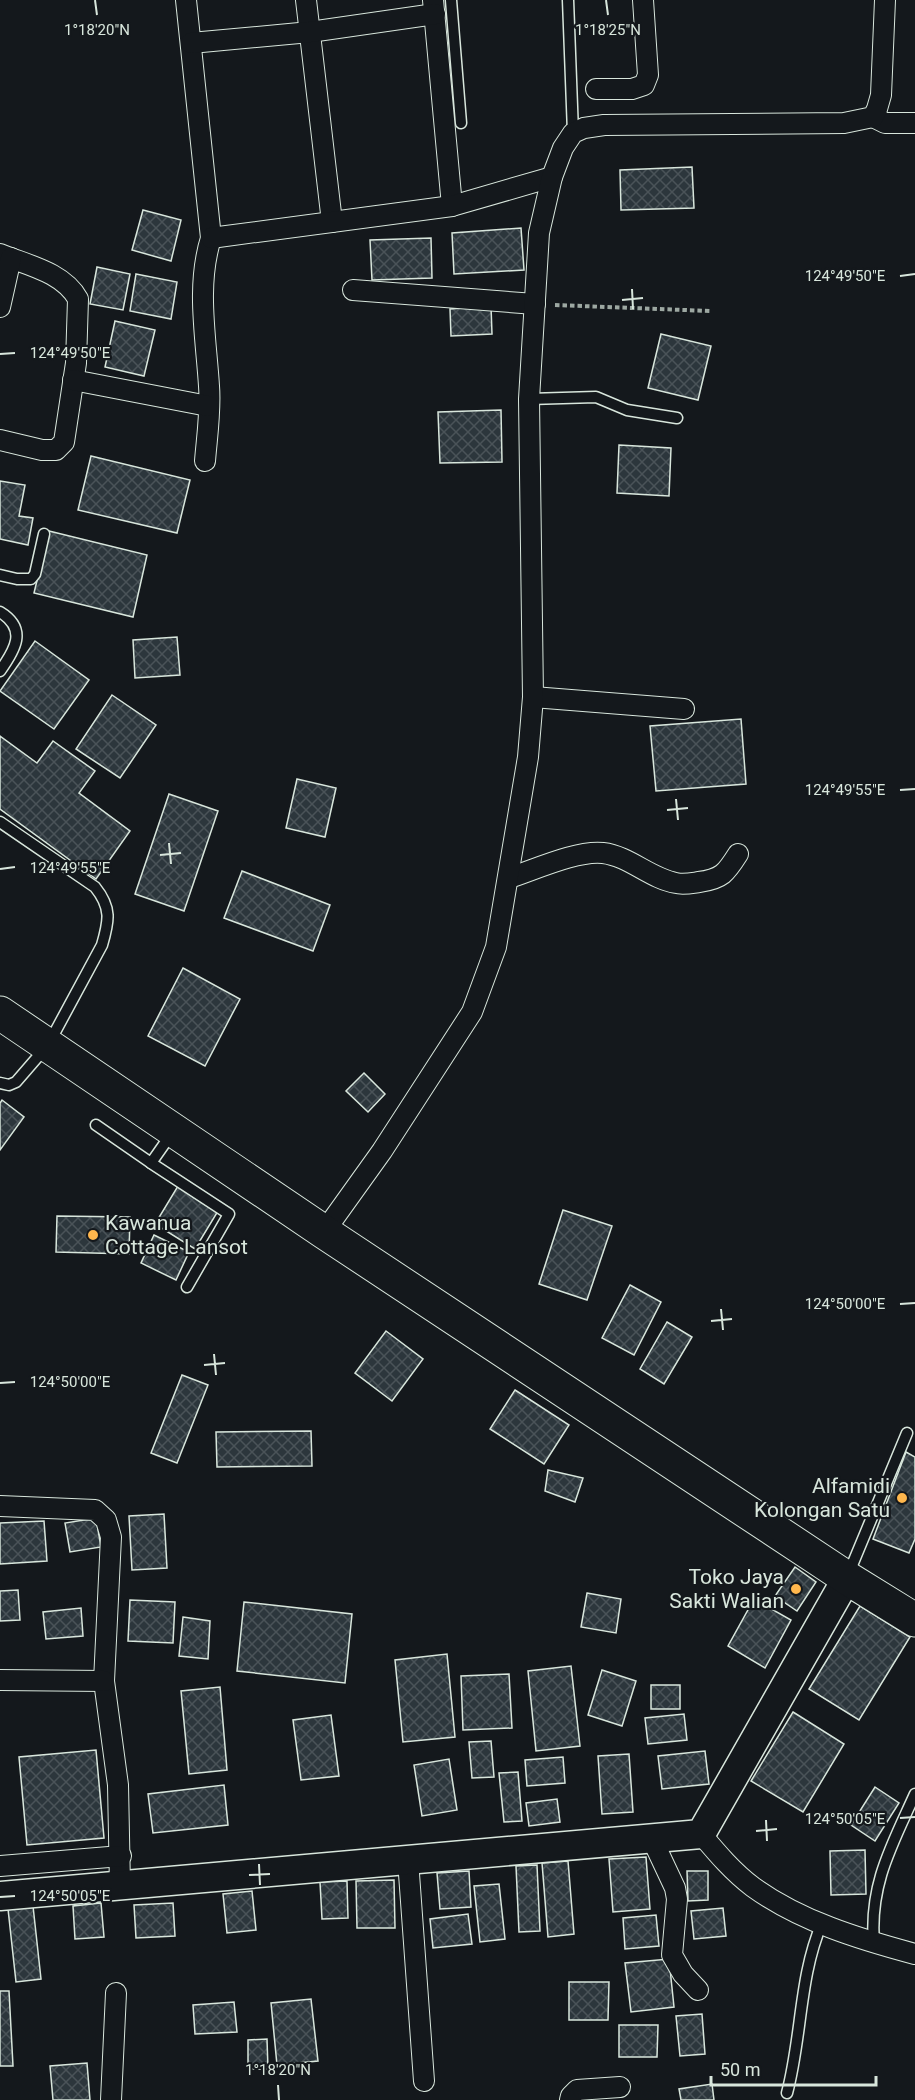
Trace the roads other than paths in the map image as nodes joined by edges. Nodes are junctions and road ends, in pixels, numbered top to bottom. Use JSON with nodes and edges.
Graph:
{"nodes":[{"id":1,"x":186,"y":0,"type":"edge"},
{"id":2,"x":306,"y":0,"type":"edge"},
{"id":3,"x":451,"y":0,"type":"edge"},
{"id":4,"x":568,"y":0,"type":"edge"},
{"id":5,"x":643,"y":0,"type":"edge"},
{"id":6,"x":885,"y":0,"type":"edge"},
{"id":7,"x":434,"y":7,"type":"edge"},
{"id":8,"x":310,"y":32,"type":"junction"},
{"id":9,"x":191,"y":43,"type":"junction"},
{"id":10,"x":596,"y":89,"type":"dead end"},
{"id":11,"x":873,"y":117,"type":"junction"},
{"id":12,"x":461,"y":123,"type":"dead end"},
{"id":13,"x":915,"y":123,"type":"edge"},
{"id":14,"x":573,"y":133,"type":"junction"},
{"id":15,"x":552,"y":177,"type":"junction"},
{"id":16,"x":452,"y":206,"type":"junction"},
{"id":17,"x":332,"y":222,"type":"junction"},
{"id":18,"x":211,"y":238,"type":"junction"},
{"id":19,"x":5,"y":256,"type":"edge"},
{"id":20,"x":353,"y":290,"type":"dead end"},
{"id":21,"x":535,"y":304,"type":"junction"},
{"id":22,"x":0,"y":307,"type":"edge"},
{"id":23,"x":73,"y":380,"type":"junction"},
{"id":24,"x":529,"y":399,"type":"junction"},
{"id":25,"x":208,"y":406,"type":"junction"},
{"id":26,"x":677,"y":417,"type":"dead end"},
{"id":27,"x":0,"y":440,"type":"edge"},
{"id":28,"x":206,"y":461,"type":"dead end"},
{"id":29,"x":44,"y":534,"type":"dead end"},
{"id":30,"x":0,"y":575,"type":"edge"},
{"id":31,"x":0,"y":612,"type":"edge"},
{"id":32,"x":0,"y":671,"type":"edge"},
{"id":33,"x":532,"y":697,"type":"junction"},
{"id":34,"x":684,"y":709,"type":"dead end"},
{"id":35,"x":0,"y":822,"type":"edge"},
{"id":36,"x":738,"y":854,"type":"dead end"},
{"id":37,"x":509,"y":878,"type":"junction"},
{"id":38,"x":0,"y":1013,"type":"edge"},
{"id":39,"x":48,"y":1045,"type":"junction"},
{"id":40,"x":0,"y":1083,"type":"edge"},
{"id":41,"x":96,"y":1125,"type":"dead end"},
{"id":42,"x":174,"y":1130,"type":"junction"},
{"id":43,"x":151,"y":1162,"type":"junction"},
{"id":44,"x":324,"y":1232,"type":"junction"},
{"id":45,"x":187,"y":1287,"type":"dead end"},
{"id":46,"x":907,"y":1433,"type":"dead end"},
{"id":47,"x":0,"y":1506,"type":"edge"},
{"id":48,"x":847,"y":1578,"type":"junction"},
{"id":49,"x":915,"y":1620,"type":"edge"},
{"id":50,"x":0,"y":1680,"type":"edge"},
{"id":51,"x":104,"y":1681,"type":"junction"},
{"id":52,"x":915,"y":1794,"type":"edge"},
{"id":53,"x":701,"y":1834,"type":"junction"},
{"id":54,"x":652,"y":1839,"type":"junction"},
{"id":55,"x":121,"y":1856,"type":"junction"},
{"id":56,"x":408,"y":1860,"type":"junction"},
{"id":57,"x":0,"y":1866,"type":"edge"},
{"id":58,"x":120,"y":1886,"type":"junction"},
{"id":59,"x":0,"y":1896,"type":"edge"},
{"id":60,"x":822,"y":1923,"type":"junction"},
{"id":61,"x":874,"y":1943,"type":"junction"},
{"id":62,"x":915,"y":1954,"type":"edge"},
{"id":63,"x":698,"y":1990,"type":"dead end"},
{"id":64,"x":116,"y":1993,"type":"dead end"},
{"id":65,"x":424,"y":2081,"type":"dead end"},
{"id":66,"x":620,"y":2087,"type":"dead end"},
{"id":67,"x":788,"y":2093,"type":"dead end"},
{"id":68,"x":111,"y":2100,"type":"edge"},
{"id":69,"x":570,"y":2100,"type":"edge"}],
"edges":[{"from":1,"to":9,"type":"street"},
{"from":2,"to":8,"type":"street"},
{"from":3,"to":12,"type":"lane"},
{"from":4,"to":14,"type":"lane"},
{"from":5,"to":10,"type":"street"},
{"from":6,"to":11,"type":"street"},
{"from":7,"to":8,"type":"street"},
{"from":7,"to":16,"type":"street"},
{"from":8,"to":9,"type":"street"},
{"from":8,"to":17,"type":"street"},
{"from":9,"to":18,"type":"street"},
{"from":11,"to":13,"type":"street"},
{"from":11,"to":14,"type":"street"},
{"from":14,"to":15,"type":"street"},
{"from":15,"to":16,"type":"street"},
{"from":15,"to":21,"type":"street"},
{"from":16,"to":17,"type":"street"},
{"from":17,"to":18,"type":"street"},
{"from":18,"to":25,"type":"street"},
{"from":19,"to":22,"type":"street"},
{"from":19,"to":23,"type":"street"},
{"from":20,"to":21,"type":"street"},
{"from":21,"to":24,"type":"street"},
{"from":23,"to":25,"type":"street"},
{"from":23,"to":27,"type":"street"},
{"from":24,"to":26,"type":"lane"},
{"from":24,"to":33,"type":"street"},
{"from":25,"to":28,"type":"street"},
{"from":29,"to":30,"type":"lane"},
{"from":31,"to":32,"type":"lane"},
{"from":33,"to":34,"type":"street"},
{"from":33,"to":37,"type":"street"},
{"from":35,"to":39,"type":"lane"},
{"from":36,"to":37,"type":"street"},
{"from":37,"to":44,"type":"street"},
{"from":38,"to":39,"type":"highway"},
{"from":39,"to":40,"type":"lane"},
{"from":39,"to":42,"type":"highway"},
{"from":41,"to":43,"type":"lane"},
{"from":42,"to":43,"type":"lane"},
{"from":42,"to":44,"type":"highway"},
{"from":43,"to":45,"type":"lane"},
{"from":44,"to":48,"type":"highway"},
{"from":46,"to":48,"type":"lane"},
{"from":47,"to":51,"type":"street"},
{"from":48,"to":49,"type":"highway"},
{"from":48,"to":53,"type":"street"},
{"from":50,"to":51,"type":"street"},
{"from":51,"to":55,"type":"street"},
{"from":52,"to":61,"type":"lane"},
{"from":53,"to":54,"type":"street"},
{"from":53,"to":60,"type":"street"},
{"from":54,"to":56,"type":"street"},
{"from":54,"to":63,"type":"street"},
{"from":55,"to":57,"type":"street"},
{"from":55,"to":58,"type":"street"},
{"from":56,"to":58,"type":"street"},
{"from":56,"to":65,"type":"street"},
{"from":58,"to":59,"type":"street"},
{"from":60,"to":61,"type":"street"},
{"from":60,"to":67,"type":"lane"},
{"from":61,"to":62,"type":"street"},
{"from":64,"to":68,"type":"street"},
{"from":66,"to":69,"type":"street"}]}
